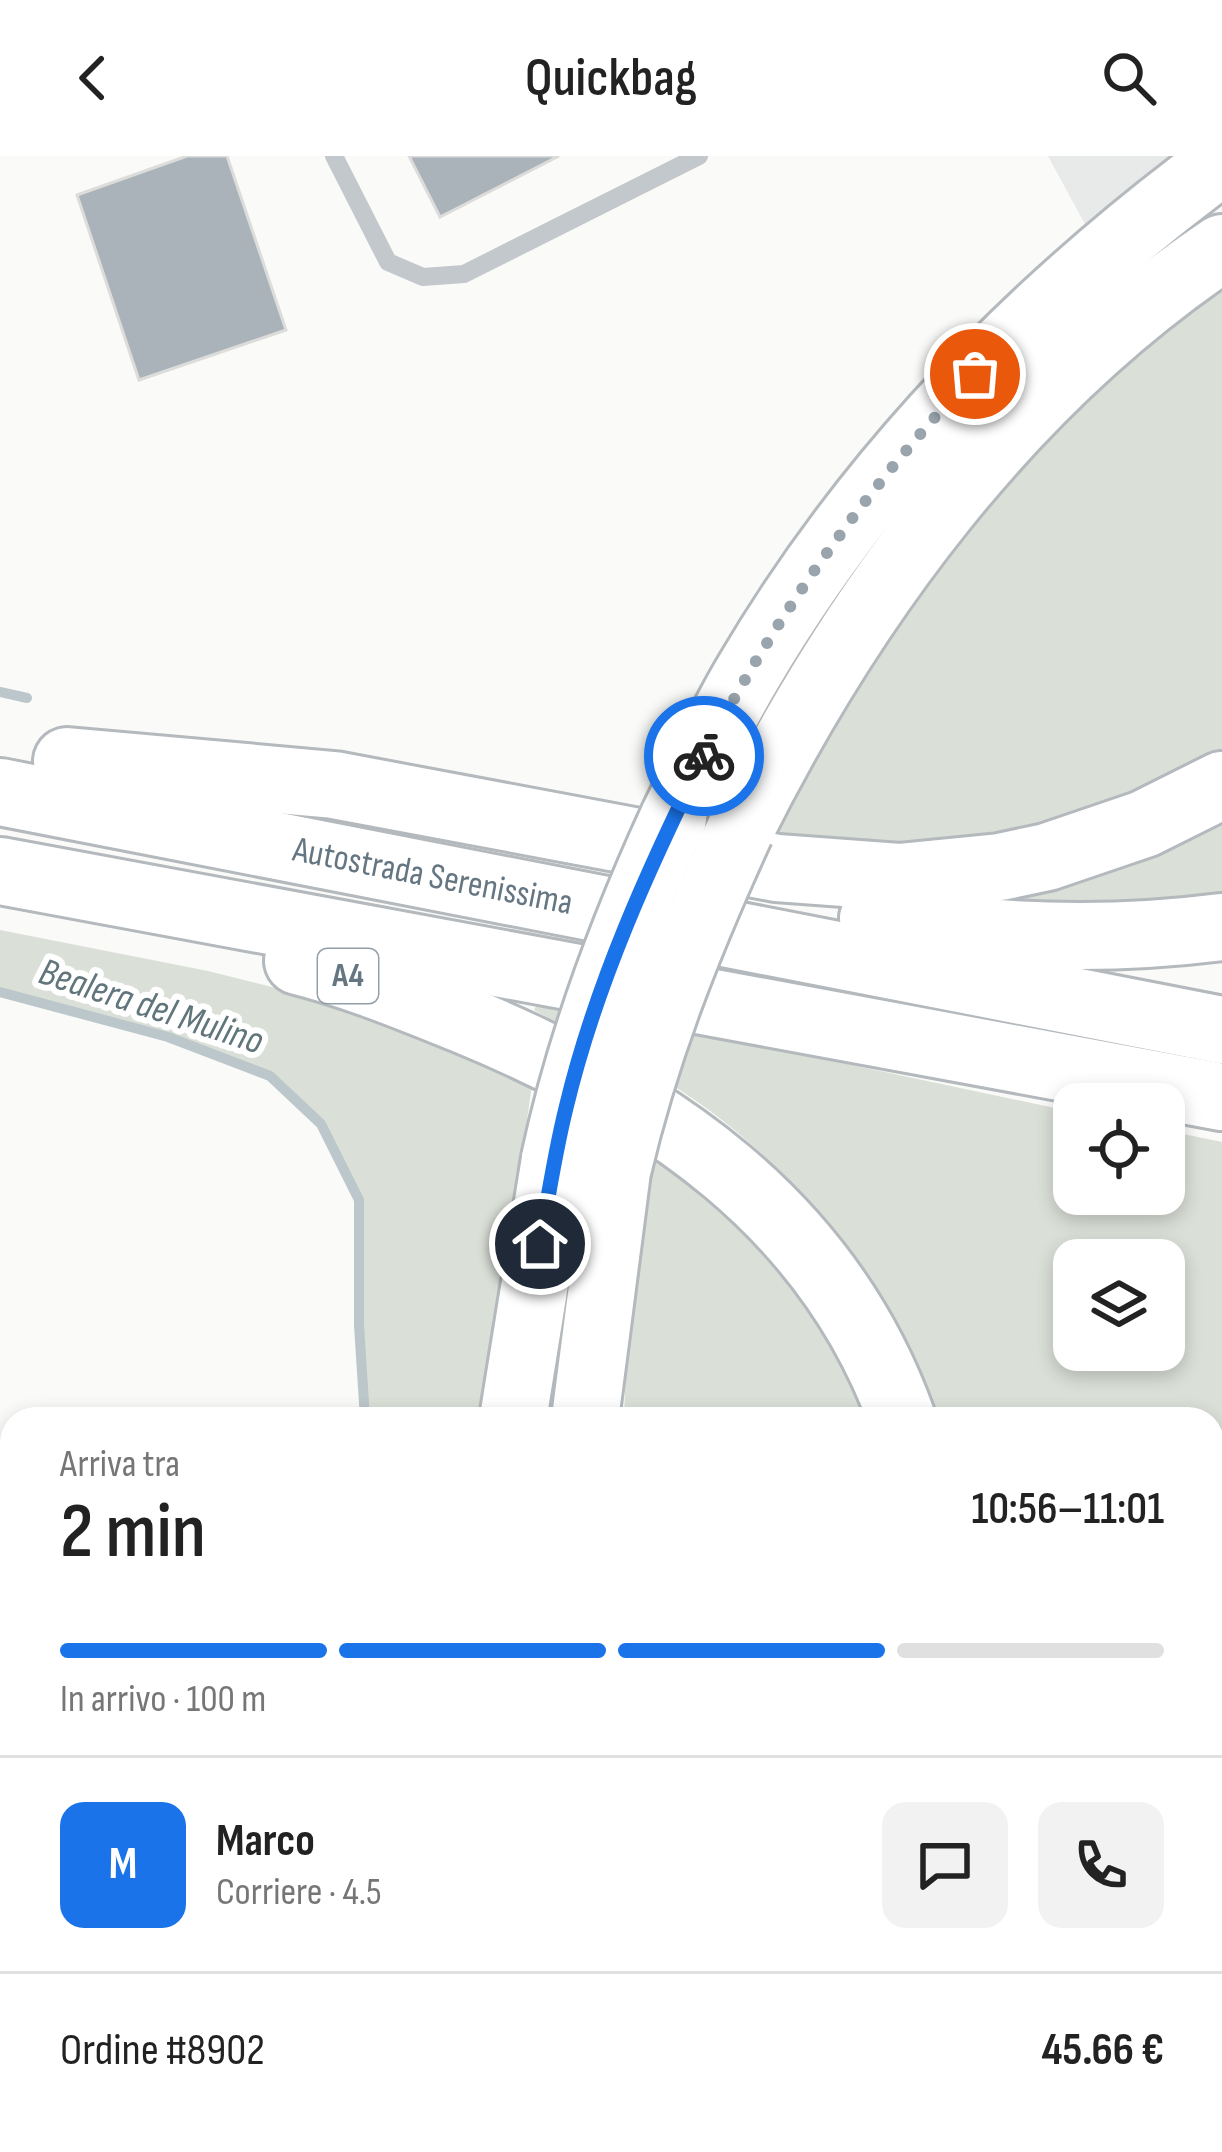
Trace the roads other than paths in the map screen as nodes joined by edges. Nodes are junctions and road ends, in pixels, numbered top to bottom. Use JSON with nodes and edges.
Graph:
{"nodes":[{"id":1,"x":334,"y":156,"type":"edge"},
{"id":2,"x":699,"y":156,"type":"edge"},
{"id":3,"x":1222,"y":161,"type":"edge"},
{"id":4,"x":1222,"y":248,"type":"edge"},
{"id":5,"x":0,"y":748,"type":"edge"},
{"id":6,"x":67,"y":761,"type":"junction"},
{"id":7,"x":1222,"y":784,"type":"edge"},
{"id":8,"x":0,"y":792,"type":"edge"},
{"id":9,"x":0,"y":872,"type":"edge"},
{"id":10,"x":0,"y":896,"type":"edge"},
{"id":11,"x":1222,"y":927,"type":"edge"},
{"id":12,"x":1222,"y":1030,"type":"edge"},
{"id":13,"x":1222,"y":1097,"type":"edge"},
{"id":14,"x":586,"y":1165,"type":"junction"},
{"id":15,"x":596,"y":1314,"type":"junction"},
{"id":16,"x":517,"y":1407,"type":"edge"},
{"id":17,"x":585,"y":1407,"type":"edge"},
{"id":18,"x":602,"y":1407,"type":"edge"},
{"id":19,"x":897,"y":1407,"type":"edge"}],
"edges":[{"from":1,"to":2,"type":"lane"},
{"from":3,"to":14,"type":"highway","bridge":true},
{"from":4,"to":14,"type":"highway","bridge":true},
{"from":5,"to":6,"type":"highway"},
{"from":6,"to":7,"type":"highway"},
{"from":6,"to":11,"type":"highway"},
{"from":8,"to":12,"type":"highway","name":"Autostrada Serenissima"},
{"from":9,"to":13,"type":"highway","name":"Autostrada Serenissima","number":"A4"},
{"from":10,"to":19,"type":"highway","number":"A4"},
{"from":14,"to":15,"type":"highway"},
{"from":14,"to":16,"type":"highway"},
{"from":15,"to":17,"type":"highway"},
{"from":15,"to":18,"type":"highway"}]}
